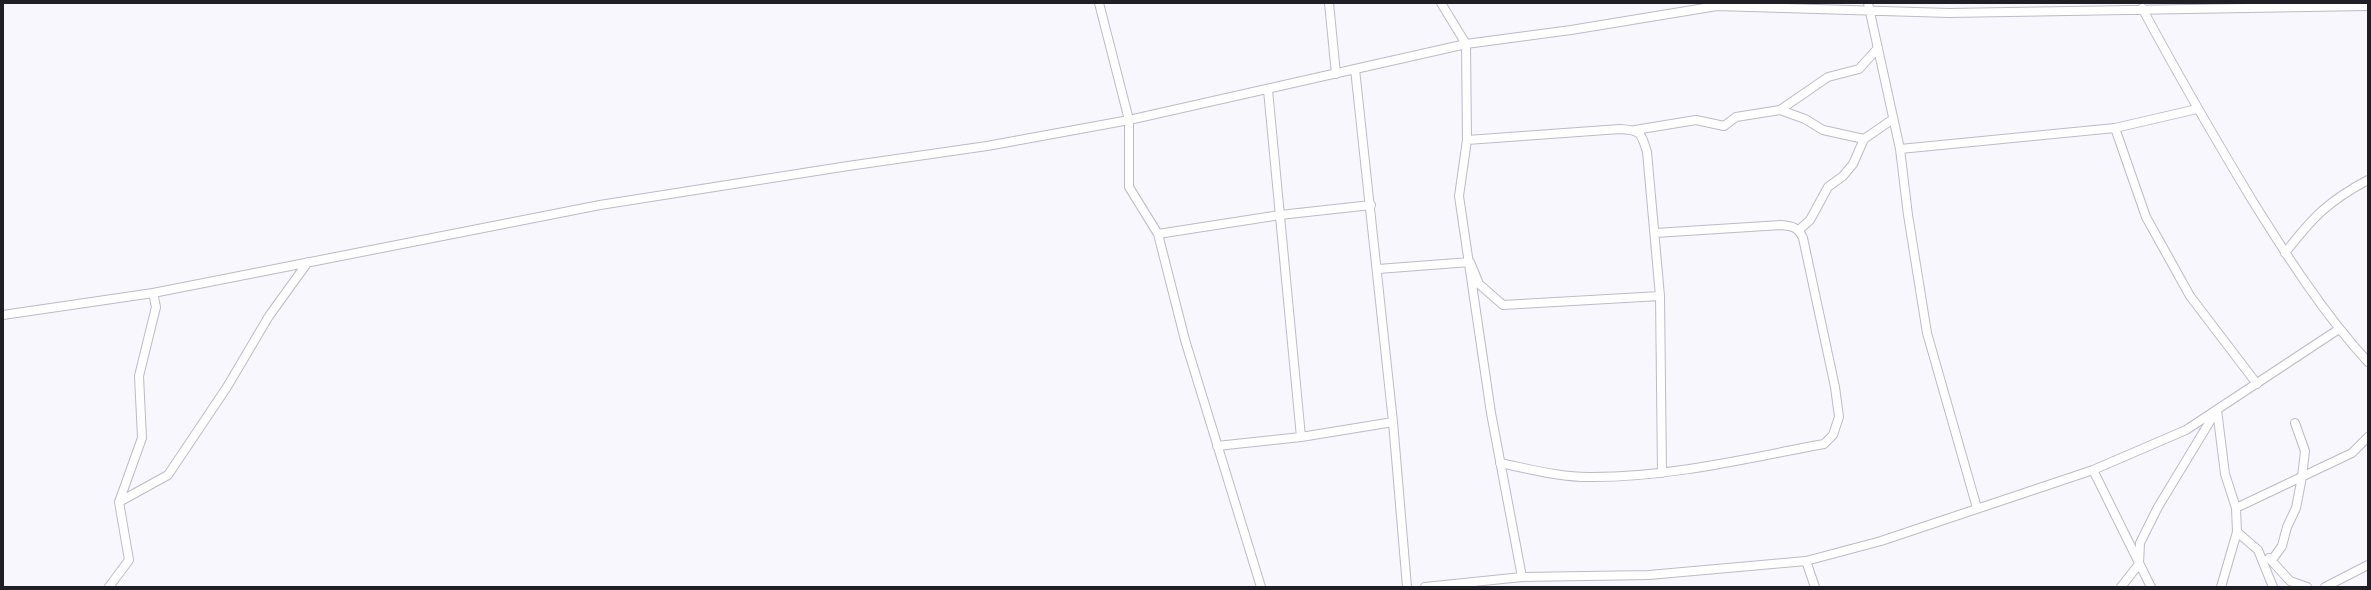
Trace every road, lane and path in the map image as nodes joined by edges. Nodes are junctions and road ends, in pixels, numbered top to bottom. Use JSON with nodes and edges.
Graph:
{"nodes":[{"id":1,"x":1099,"y":3,"type":"edge"},
{"id":2,"x":1329,"y":3,"type":"edge"},
{"id":3,"x":1441,"y":3,"type":"edge"},
{"id":4,"x":1869,"y":6,"type":"edge"},
{"id":5,"x":2081,"y":6,"type":"edge"},
{"id":6,"x":2368,"y":6,"type":"edge"},
{"id":7,"x":2142,"y":8,"type":"junction"},
{"id":8,"x":1466,"y":44,"type":"junction"},
{"id":9,"x":1878,"y":48,"type":"junction"},
{"id":10,"x":1355,"y":69,"type":"junction"},
{"id":11,"x":1336,"y":74,"type":"junction"},
{"id":12,"x":1268,"y":90,"type":"junction"},
{"id":13,"x":1780,"y":110,"type":"junction"},
{"id":14,"x":2197,"y":110,"type":"junction"},
{"id":15,"x":1893,"y":119,"type":"junction"},
{"id":16,"x":1129,"y":120,"type":"junction"},
{"id":17,"x":2115,"y":128,"type":"junction"},
{"id":18,"x":1635,"y":130,"type":"junction"},
{"id":19,"x":1864,"y":139,"type":"junction"},
{"id":20,"x":1467,"y":140,"type":"junction"},
{"id":21,"x":1900,"y":149,"type":"junction"},
{"id":22,"x":2368,"y":180,"type":"edge"},
{"id":23,"x":1371,"y":205,"type":"junction"},
{"id":24,"x":1280,"y":215,"type":"junction"},
{"id":25,"x":1799,"y":230,"type":"junction"},
{"id":26,"x":1655,"y":233,"type":"junction"},
{"id":27,"x":1158,"y":234,"type":"junction"},
{"id":28,"x":2285,"y":253,"type":"junction"},
{"id":29,"x":308,"y":262,"type":"junction"},
{"id":30,"x":1470,"y":262,"type":"junction"},
{"id":31,"x":1378,"y":269,"type":"junction"},
{"id":32,"x":153,"y":293,"type":"junction"},
{"id":33,"x":1660,"y":296,"type":"junction"},
{"id":34,"x":3,"y":316,"type":"edge"},
{"id":35,"x":2339,"y":329,"type":"junction"},
{"id":36,"x":2368,"y":362,"type":"edge"},
{"id":37,"x":2257,"y":384,"type":"junction"},
{"id":38,"x":2217,"y":410,"type":"junction"},
{"id":39,"x":1393,"y":422,"type":"junction"},
{"id":40,"x":2295,"y":423,"type":"dead end"},
{"id":41,"x":1301,"y":437,"type":"junction"},
{"id":42,"x":2368,"y":437,"type":"edge"},
{"id":43,"x":1217,"y":446,"type":"junction"},
{"id":44,"x":1500,"y":463,"type":"junction"},
{"id":45,"x":2093,"y":470,"type":"junction"},
{"id":46,"x":1662,"y":473,"type":"junction"},
{"id":47,"x":2302,"y":477,"type":"junction"},
{"id":48,"x":119,"y":502,"type":"junction"},
{"id":49,"x":1977,"y":508,"type":"junction"},
{"id":50,"x":2236,"y":508,"type":"junction"},
{"id":51,"x":2237,"y":532,"type":"junction"},
{"id":52,"x":2258,"y":550,"type":"junction"},
{"id":53,"x":2272,"y":560,"type":"junction"},
{"id":54,"x":1806,"y":561,"type":"junction"},
{"id":55,"x":2139,"y":564,"type":"junction"},
{"id":56,"x":2368,"y":565,"type":"edge"},
{"id":57,"x":1522,"y":576,"type":"junction"},
{"id":58,"x":109,"y":587,"type":"edge"},
{"id":59,"x":1261,"y":587,"type":"edge"},
{"id":60,"x":1407,"y":587,"type":"edge"},
{"id":61,"x":1425,"y":587,"type":"edge"},
{"id":62,"x":1815,"y":587,"type":"edge"},
{"id":63,"x":2121,"y":587,"type":"edge"},
{"id":64,"x":2151,"y":587,"type":"edge"},
{"id":65,"x":2221,"y":587,"type":"edge"},
{"id":66,"x":2273,"y":587,"type":"edge"},
{"id":67,"x":2307,"y":587,"type":"edge"},
{"id":68,"x":2325,"y":587,"type":"edge"}],
"edges":[{"from":1,"to":16,"type":"street"},
{"from":2,"to":11,"type":"street"},
{"from":3,"to":8,"type":"street"},
{"from":4,"to":5,"type":"street"},
{"from":4,"to":8,"type":"street"},
{"from":4,"to":9,"type":"street"},
{"from":5,"to":7,"type":"street"},
{"from":6,"to":7,"type":"street"},
{"from":7,"to":14,"type":"street"},
{"from":8,"to":10,"type":"street"},
{"from":8,"to":20,"type":"street"},
{"from":9,"to":13,"type":"street"},
{"from":9,"to":15,"type":"street"},
{"from":10,"to":11,"type":"street"},
{"from":10,"to":23,"type":"street"},
{"from":11,"to":12,"type":"street"},
{"from":12,"to":16,"type":"street"},
{"from":12,"to":24,"type":"street"},
{"from":13,"to":18,"type":"street"},
{"from":13,"to":19,"type":"street"},
{"from":14,"to":17,"type":"street"},
{"from":14,"to":28,"type":"street"},
{"from":15,"to":19,"type":"street"},
{"from":15,"to":21,"type":"street"},
{"from":16,"to":27,"type":"street"},
{"from":16,"to":29,"type":"street"},
{"from":17,"to":21,"type":"street"},
{"from":17,"to":37,"type":"street"},
{"from":18,"to":20,"type":"street"},
{"from":18,"to":26,"type":"street"},
{"from":19,"to":25,"type":"street"},
{"from":20,"to":30,"type":"street"},
{"from":21,"to":49,"type":"street"},
{"from":22,"to":28,"type":"street"},
{"from":23,"to":24,"type":"street"},
{"from":23,"to":31,"type":"street"},
{"from":24,"to":27,"type":"street"},
{"from":24,"to":41,"type":"street"},
{"from":25,"to":26,"type":"street"},
{"from":25,"to":46,"type":"street"},
{"from":26,"to":33,"type":"street"},
{"from":27,"to":43,"type":"street"},
{"from":28,"to":35,"type":"street"},
{"from":29,"to":32,"type":"street"},
{"from":29,"to":48,"type":"street"},
{"from":30,"to":31,"type":"street"},
{"from":30,"to":33,"type":"street"},
{"from":30,"to":44,"type":"street"},
{"from":31,"to":39,"type":"street"},
{"from":32,"to":34,"type":"street"},
{"from":32,"to":48,"type":"street"},
{"from":33,"to":46,"type":"street"},
{"from":35,"to":36,"type":"street"},
{"from":35,"to":37,"type":"street"},
{"from":37,"to":38,"type":"street"},
{"from":38,"to":45,"type":"street"},
{"from":38,"to":50,"type":"street"},
{"from":38,"to":55,"type":"street"},
{"from":39,"to":41,"type":"street"},
{"from":39,"to":60,"type":"street"},
{"from":40,"to":47,"type":"street"},
{"from":41,"to":43,"type":"street"},
{"from":42,"to":47,"type":"street"},
{"from":43,"to":59,"type":"street"},
{"from":44,"to":46,"type":"street"},
{"from":44,"to":57,"type":"street"},
{"from":45,"to":49,"type":"street"},
{"from":45,"to":55,"type":"street"},
{"from":47,"to":50,"type":"street"},
{"from":47,"to":53,"type":"street"},
{"from":48,"to":58,"type":"street"},
{"from":49,"to":54,"type":"street"},
{"from":50,"to":51,"type":"street"},
{"from":51,"to":52,"type":"street"},
{"from":51,"to":65,"type":"street"},
{"from":52,"to":53,"type":"street"},
{"from":52,"to":66,"type":"street"},
{"from":53,"to":67,"type":"street"},
{"from":54,"to":57,"type":"street"},
{"from":54,"to":62,"type":"street"},
{"from":55,"to":63,"type":"street"},
{"from":55,"to":64,"type":"street"},
{"from":56,"to":68,"type":"street"},
{"from":57,"to":61,"type":"street"}]}
